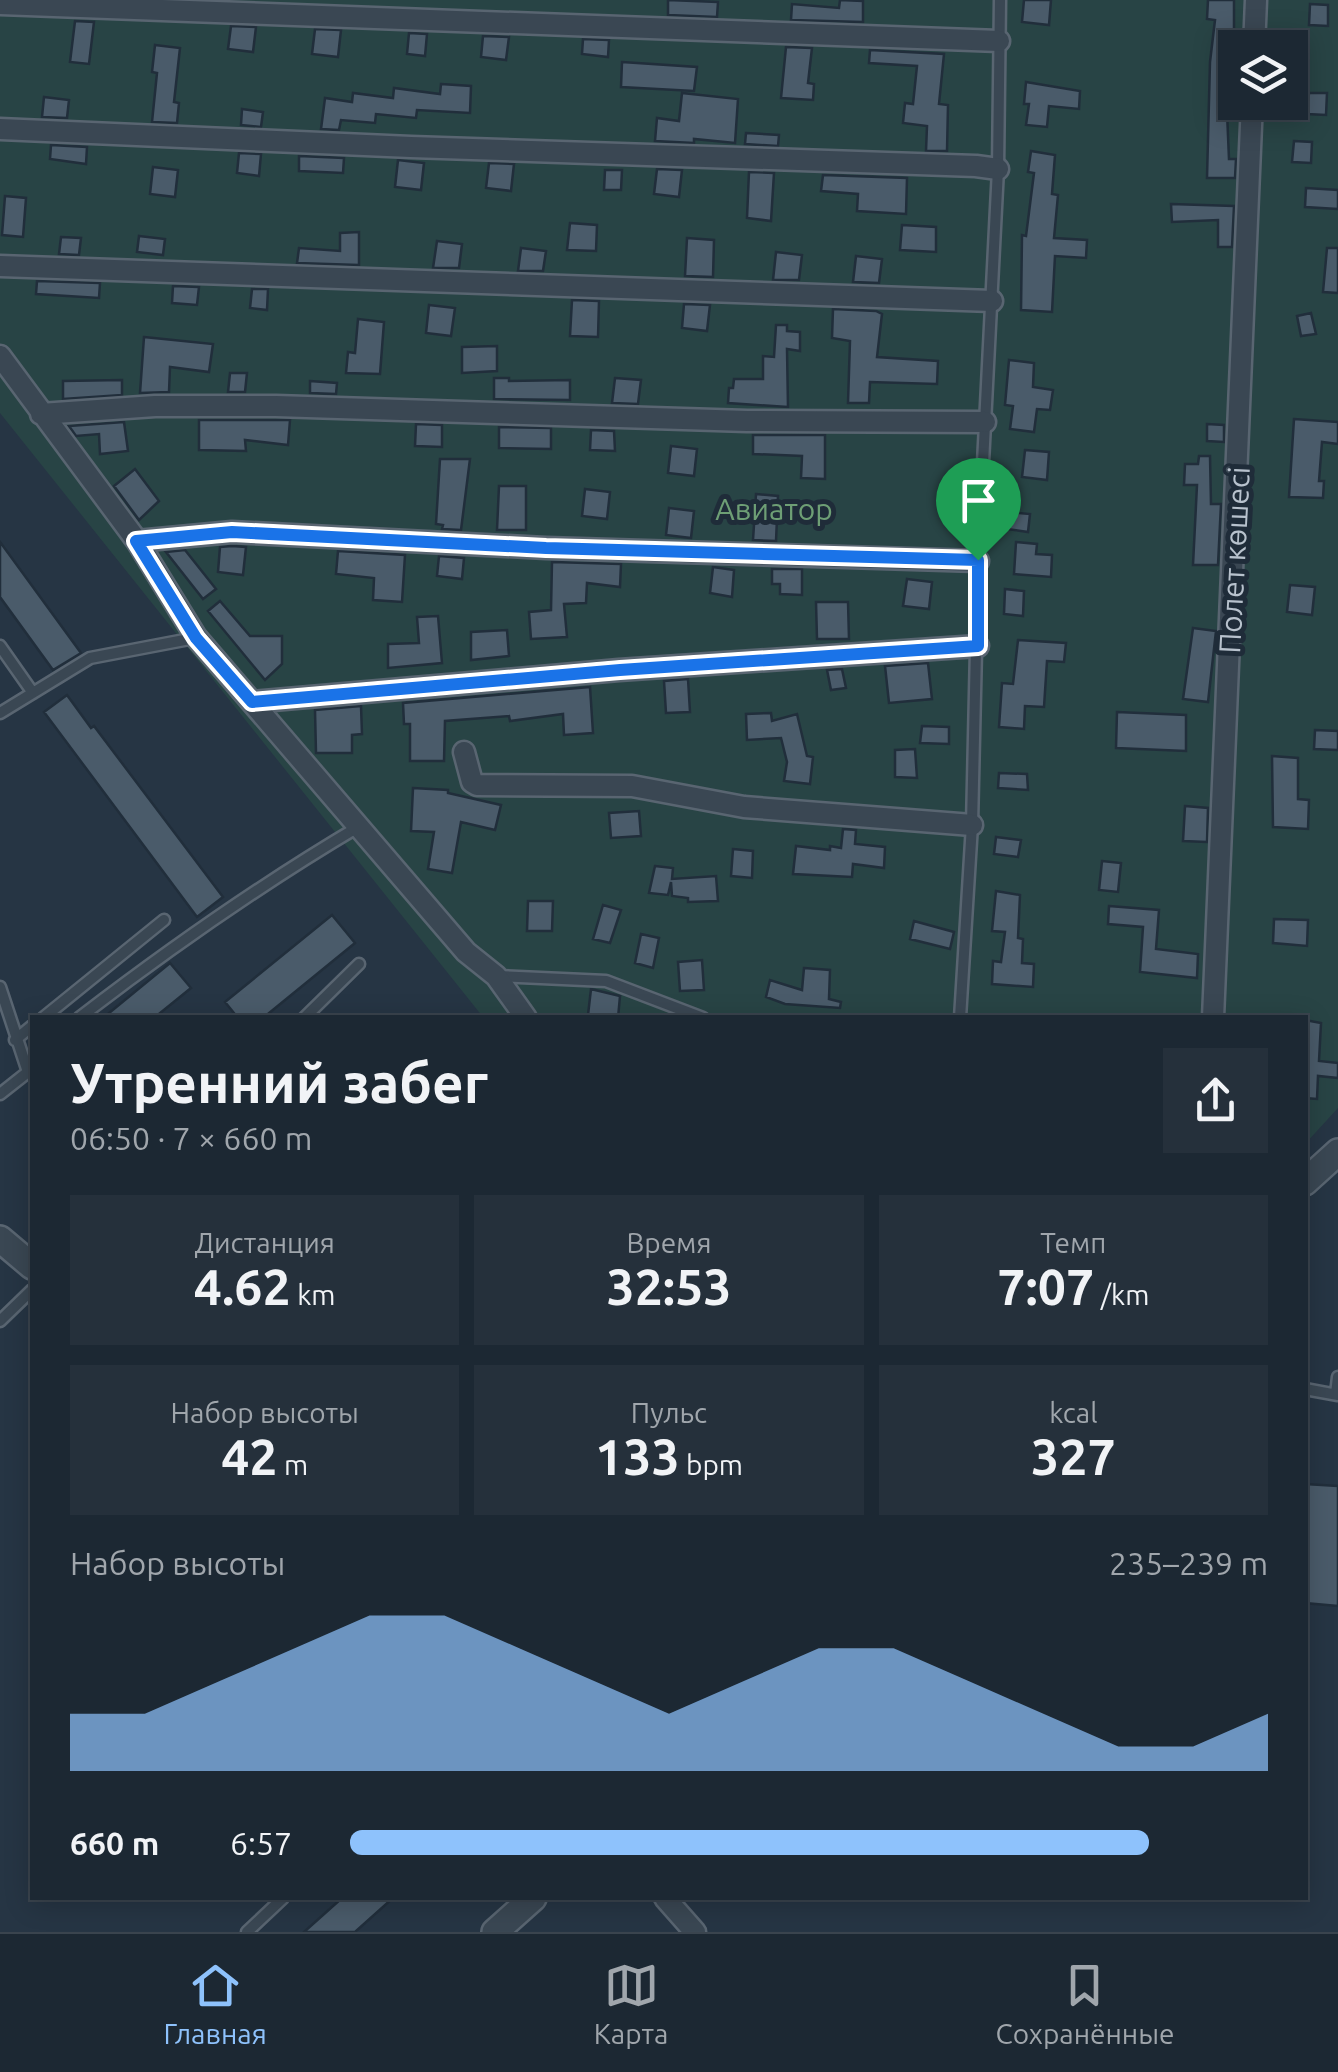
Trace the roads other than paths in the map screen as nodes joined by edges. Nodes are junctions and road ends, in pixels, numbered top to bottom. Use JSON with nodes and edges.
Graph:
{"nodes":[{"id":1,"x":1000,"y":0,"type":"edge"},
{"id":2,"x":1256,"y":0,"type":"edge"},
{"id":3,"x":0,"y":4,"type":"edge"},
{"id":4,"x":1255,"y":30,"type":"edge"},
{"id":5,"x":998,"y":40,"type":"junction"},
{"id":6,"x":1251,"y":120,"type":"edge"},
{"id":7,"x":0,"y":129,"type":"edge"},
{"id":8,"x":998,"y":169,"type":"junction"},
{"id":9,"x":0,"y":266,"type":"edge"},
{"id":10,"x":992,"y":301,"type":"junction"},
{"id":11,"x":0,"y":356,"type":"edge"},
{"id":12,"x":41,"y":414,"type":"junction"},
{"id":13,"x":986,"y":422,"type":"junction"},
{"id":14,"x":136,"y":541,"type":"junction"},
{"id":15,"x":978,"y":560,"type":"junction"},
{"id":16,"x":196,"y":638,"type":"junction"},
{"id":17,"x":0,"y":646,"type":"edge"},
{"id":18,"x":978,"y":646,"type":"junction"},
{"id":19,"x":32,"y":693,"type":"junction"},
{"id":20,"x":252,"y":702,"type":"junction"},
{"id":21,"x":0,"y":713,"type":"edge"},
{"id":22,"x":464,"y":752,"type":"dead end"},
{"id":23,"x":972,"y":825,"type":"junction"},
{"id":24,"x":358,"y":826,"type":"junction"},
{"id":25,"x":164,"y":920,"type":"dead end"},
{"id":26,"x":358,"y":964,"type":"dead end"},
{"id":27,"x":496,"y":976,"type":"junction"},
{"id":28,"x":0,"y":987,"type":"edge"},
{"id":29,"x":46,"y":1015,"type":"edge"},
{"id":30,"x":83,"y":1015,"type":"edge"},
{"id":31,"x":307,"y":1015,"type":"edge"},
{"id":32,"x":524,"y":1015,"type":"edge"},
{"id":33,"x":695,"y":1015,"type":"edge"},
{"id":34,"x":960,"y":1015,"type":"edge"},
{"id":35,"x":1213,"y":1015,"type":"edge"},
{"id":36,"x":30,"y":1028,"type":"edge"},
{"id":37,"x":15,"y":1040,"type":"junction"},
{"id":38,"x":29,"y":1065,"type":"edge"},
{"id":39,"x":0,"y":1094,"type":"edge"},
{"id":40,"x":1338,"y":1152,"type":"edge"},
{"id":41,"x":1308,"y":1179,"type":"edge"},
{"id":42,"x":0,"y":1238,"type":"edge"},
{"id":43,"x":30,"y":1264,"type":"edge"},
{"id":44,"x":30,"y":1292,"type":"edge"},
{"id":45,"x":0,"y":1322,"type":"edge"},
{"id":46,"x":1338,"y":1377,"type":"edge"},
{"id":47,"x":1308,"y":1389,"type":"edge"},
{"id":48,"x":1337,"y":1394,"type":"edge"},
{"id":49,"x":281,"y":1900,"type":"edge"},
{"id":50,"x":531,"y":1900,"type":"edge"},
{"id":51,"x":667,"y":1900,"type":"edge"},
{"id":52,"x":248,"y":1932,"type":"edge"},
{"id":53,"x":495,"y":1932,"type":"edge"},
{"id":54,"x":695,"y":1932,"type":"edge"}],
"edges":[{"from":1,"to":5,"type":"lane"},
{"from":2,"to":4,"type":"street"},
{"from":3,"to":5,"type":"street"},
{"from":5,"to":8,"type":"lane"},
{"from":6,"to":35,"type":"street","name":"Полет көшесі"},
{"from":7,"to":8,"type":"street"},
{"from":8,"to":10,"type":"lane"},
{"from":9,"to":10,"type":"street"},
{"from":10,"to":13,"type":"lane"},
{"from":11,"to":12,"type":"street"},
{"from":12,"to":13,"type":"street"},
{"from":12,"to":14,"type":"street"},
{"from":13,"to":15,"type":"lane"},
{"from":14,"to":15,"type":"street"},
{"from":14,"to":16,"type":"street"},
{"from":15,"to":18,"type":"lane"},
{"from":16,"to":19,"type":"lane"},
{"from":16,"to":20,"type":"street"},
{"from":17,"to":19,"type":"lane"},
{"from":18,"to":20,"type":"street"},
{"from":18,"to":23,"type":"lane"},
{"from":19,"to":21,"type":"lane"},
{"from":20,"to":24,"type":"street"},
{"from":22,"to":23,"type":"street"},
{"from":23,"to":34,"type":"lane"},
{"from":24,"to":27,"type":"street"},
{"from":24,"to":30,"type":"lane"},
{"from":25,"to":29,"type":"lane"},
{"from":26,"to":31,"type":"lane"},
{"from":27,"to":32,"type":"street"},
{"from":27,"to":33,"type":"lane"},
{"from":28,"to":37,"type":"lane"},
{"from":36,"to":37,"type":"lane"},
{"from":37,"to":38,"type":"lane"},
{"from":38,"to":39,"type":"lane"},
{"from":40,"to":41,"type":"street"},
{"from":42,"to":43,"type":"street"},
{"from":44,"to":45,"type":"lane"},
{"from":46,"to":48,"type":"lane"},
{"from":47,"to":48,"type":"lane"},
{"from":49,"to":52,"type":"lane"},
{"from":50,"to":53,"type":"street"},
{"from":51,"to":54,"type":"street"}]}
